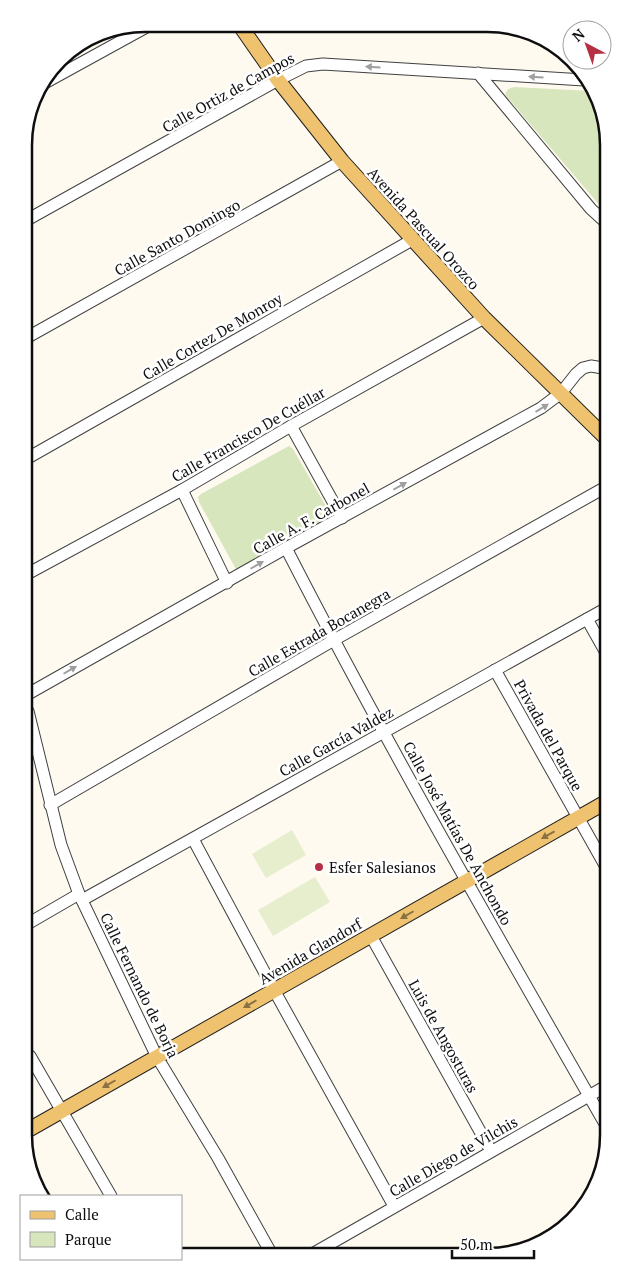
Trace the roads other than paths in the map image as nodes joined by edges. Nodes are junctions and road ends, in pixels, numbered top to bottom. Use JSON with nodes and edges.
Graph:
{"nodes":[{"id":1,"x":245,"y":32,"type":"edge"},
{"id":2,"x":136,"y":33,"type":"edge"},
{"id":3,"x":478,"y":73,"type":"junction"},
{"id":4,"x":57,"y":76,"type":"edge"},
{"id":5,"x":278,"y":80,"type":"junction"},
{"id":6,"x":577,"y":80,"type":"edge"},
{"id":7,"x":342,"y":161,"type":"junction"},
{"id":8,"x":33,"y":218,"type":"edge"},
{"id":9,"x":600,"y":218,"type":"edge"},
{"id":10,"x":412,"y":240,"type":"junction"},
{"id":11,"x":484,"y":318,"type":"junction"},
{"id":12,"x":33,"y":334,"type":"edge"},
{"id":13,"x":600,"y":367,"type":"edge"},
{"id":14,"x":561,"y":393,"type":"junction"},
{"id":15,"x":291,"y":426,"type":"junction"},
{"id":16,"x":600,"y":432,"type":"edge"},
{"id":17,"x":33,"y":455,"type":"edge"},
{"id":18,"x":182,"y":490,"type":"junction"},
{"id":19,"x":600,"y":490,"type":"edge"},
{"id":20,"x":342,"y":518,"type":"junction"},
{"id":21,"x":286,"y":548,"type":"junction"},
{"id":22,"x":33,"y":571,"type":"edge"},
{"id":23,"x":227,"y":582,"type":"junction"},
{"id":24,"x":600,"y":612,"type":"edge"},
{"id":25,"x":587,"y":619,"type":"junction"},
{"id":26,"x":334,"y":640,"type":"junction"},
{"id":27,"x":600,"y":641,"type":"edge"},
{"id":28,"x":496,"y":670,"type":"junction"},
{"id":29,"x":32,"y":691,"type":"edge"},
{"id":30,"x":32,"y":729,"type":"edge"},
{"id":31,"x":384,"y":731,"type":"junction"},
{"id":32,"x":50,"y":805,"type":"junction"},
{"id":33,"x":599,"y":806,"type":"edge"},
{"id":34,"x":578,"y":818,"type":"junction"},
{"id":35,"x":193,"y":839,"type":"junction"},
{"id":36,"x":599,"y":855,"type":"edge"},
{"id":37,"x":466,"y":881,"type":"junction"},
{"id":38,"x":81,"y":897,"type":"junction"},
{"id":39,"x":32,"y":921,"type":"edge"},
{"id":40,"x":371,"y":936,"type":"junction"},
{"id":41,"x":274,"y":990,"type":"junction"},
{"id":42,"x":157,"y":1057,"type":"junction"},
{"id":43,"x":32,"y":1060,"type":"edge"},
{"id":44,"x":599,"y":1090,"type":"edge"},
{"id":45,"x":589,"y":1096,"type":"junction"},
{"id":46,"x":62,"y":1111,"type":"junction"},
{"id":47,"x":599,"y":1113,"type":"edge"},
{"id":48,"x":32,"y":1128,"type":"edge"},
{"id":49,"x":491,"y":1151,"type":"junction"},
{"id":50,"x":110,"y":1195,"type":"edge"},
{"id":51,"x":394,"y":1206,"type":"junction"},
{"id":52,"x":267,"y":1248,"type":"edge"},
{"id":53,"x":323,"y":1248,"type":"edge"}],
"edges":[{"from":1,"to":5,"type":"main road","name":"Avenida Pascual Orozco"},
{"from":2,"to":4,"type":"street"},
{"from":3,"to":5,"type":"street","name":"Calle Ortiz de Campos","one_way":true},
{"from":6,"to":3,"type":"street","name":"Calle Ortiz de Campos","one_way":true},
{"from":3,"to":9,"type":"street"},
{"from":5,"to":7,"type":"main road","name":"Avenida Pascual Orozco"},
{"from":5,"to":8,"type":"street","name":"Calle Ortiz de Campos"},
{"from":7,"to":10,"type":"main road","name":"Avenida Pascual Orozco"},
{"from":7,"to":12,"type":"street","name":"Calle Santo Domingo"},
{"from":10,"to":11,"type":"main road","name":"Avenida Pascual Orozco"},
{"from":10,"to":17,"type":"street","name":"Calle Cortez De Monroy"},
{"from":11,"to":14,"type":"main road","name":"Avenida Pascual Orozco"},
{"from":11,"to":15,"type":"street","name":"Calle Francisco De Cuéllar"},
{"from":13,"to":14,"type":"street","name":"Calle A. F. Carbonel"},
{"from":14,"to":16,"type":"main road","name":"Avenida Pascual Orozco"},
{"from":20,"to":14,"type":"street","name":"Calle A. F. Carbonel","one_way":true},
{"from":15,"to":18,"type":"street","name":"Calle Francisco De Cuéllar"},
{"from":15,"to":20,"type":"street"},
{"from":18,"to":22,"type":"street","name":"Calle Francisco De Cuéllar"},
{"from":18,"to":23,"type":"street"},
{"from":19,"to":26,"type":"street","name":"Calle Estrada Bocanegra"},
{"from":20,"to":21,"type":"street","name":"Calle A. F. Carbonel"},
{"from":23,"to":21,"type":"street","name":"Calle A. F. Carbonel","one_way":true},
{"from":21,"to":26,"type":"street","name":"Calle José Matías De Anchondo"},
{"from":29,"to":23,"type":"street","name":"Calle A. F. Carbonel","one_way":true},
{"from":24,"to":25,"type":"street","name":"Calle García Valdez"},
{"from":25,"to":27,"type":"street"},
{"from":25,"to":28,"type":"street","name":"Calle García Valdez"},
{"from":26,"to":31,"type":"street","name":"Calle José Matías De Anchondo"},
{"from":26,"to":32,"type":"street","name":"Calle Estrada Bocanegra"},
{"from":28,"to":31,"type":"street","name":"Calle García Valdez"},
{"from":28,"to":34,"type":"street","name":"Privada del Parque"},
{"from":30,"to":32,"type":"street","name":"Calle Fernando de Borja"},
{"from":31,"to":35,"type":"street","name":"Calle García Valdez"},
{"from":31,"to":37,"type":"street","name":"Calle José Matías De Anchondo"},
{"from":32,"to":38,"type":"street","name":"Calle Fernando de Borja"},
{"from":33,"to":34,"type":"main road","name":"Avenida Glandorf"},
{"from":34,"to":36,"type":"street","name":"Privada del Parque"},
{"from":34,"to":37,"type":"main road","name":"Avenida Glandorf","one_way":true},
{"from":35,"to":38,"type":"street","name":"Calle García Valdez"},
{"from":35,"to":41,"type":"street"},
{"from":37,"to":40,"type":"main road","name":"Avenida Glandorf","one_way":true},
{"from":37,"to":45,"type":"street","name":"Calle José Matías De Anchondo"},
{"from":38,"to":39,"type":"street","name":"Calle García Valdez"},
{"from":38,"to":42,"type":"street","name":"Calle Fernando de Borja"},
{"from":40,"to":41,"type":"main road","name":"Avenida Glandorf"},
{"from":40,"to":49,"type":"street","name":"Luis de Angosturas"},
{"from":41,"to":42,"type":"main road","name":"Avenida Glandorf","one_way":true},
{"from":41,"to":51,"type":"street"},
{"from":42,"to":46,"type":"main road","name":"Avenida Glandorf","one_way":true},
{"from":42,"to":52,"type":"street","name":"Calle Fernando de Borja"},
{"from":43,"to":46,"type":"street"},
{"from":44,"to":45,"type":"street","name":"Calle Diego de Vilchis"},
{"from":45,"to":47,"type":"street","name":"Calle José Matías De Anchondo"},
{"from":45,"to":49,"type":"street","name":"Calle Diego de Vilchis"},
{"from":46,"to":48,"type":"main road","name":"Avenida Glandorf"},
{"from":46,"to":50,"type":"street"},
{"from":49,"to":51,"type":"street","name":"Calle Diego de Vilchis"},
{"from":51,"to":53,"type":"street","name":"Calle Diego de Vilchis"}]}
